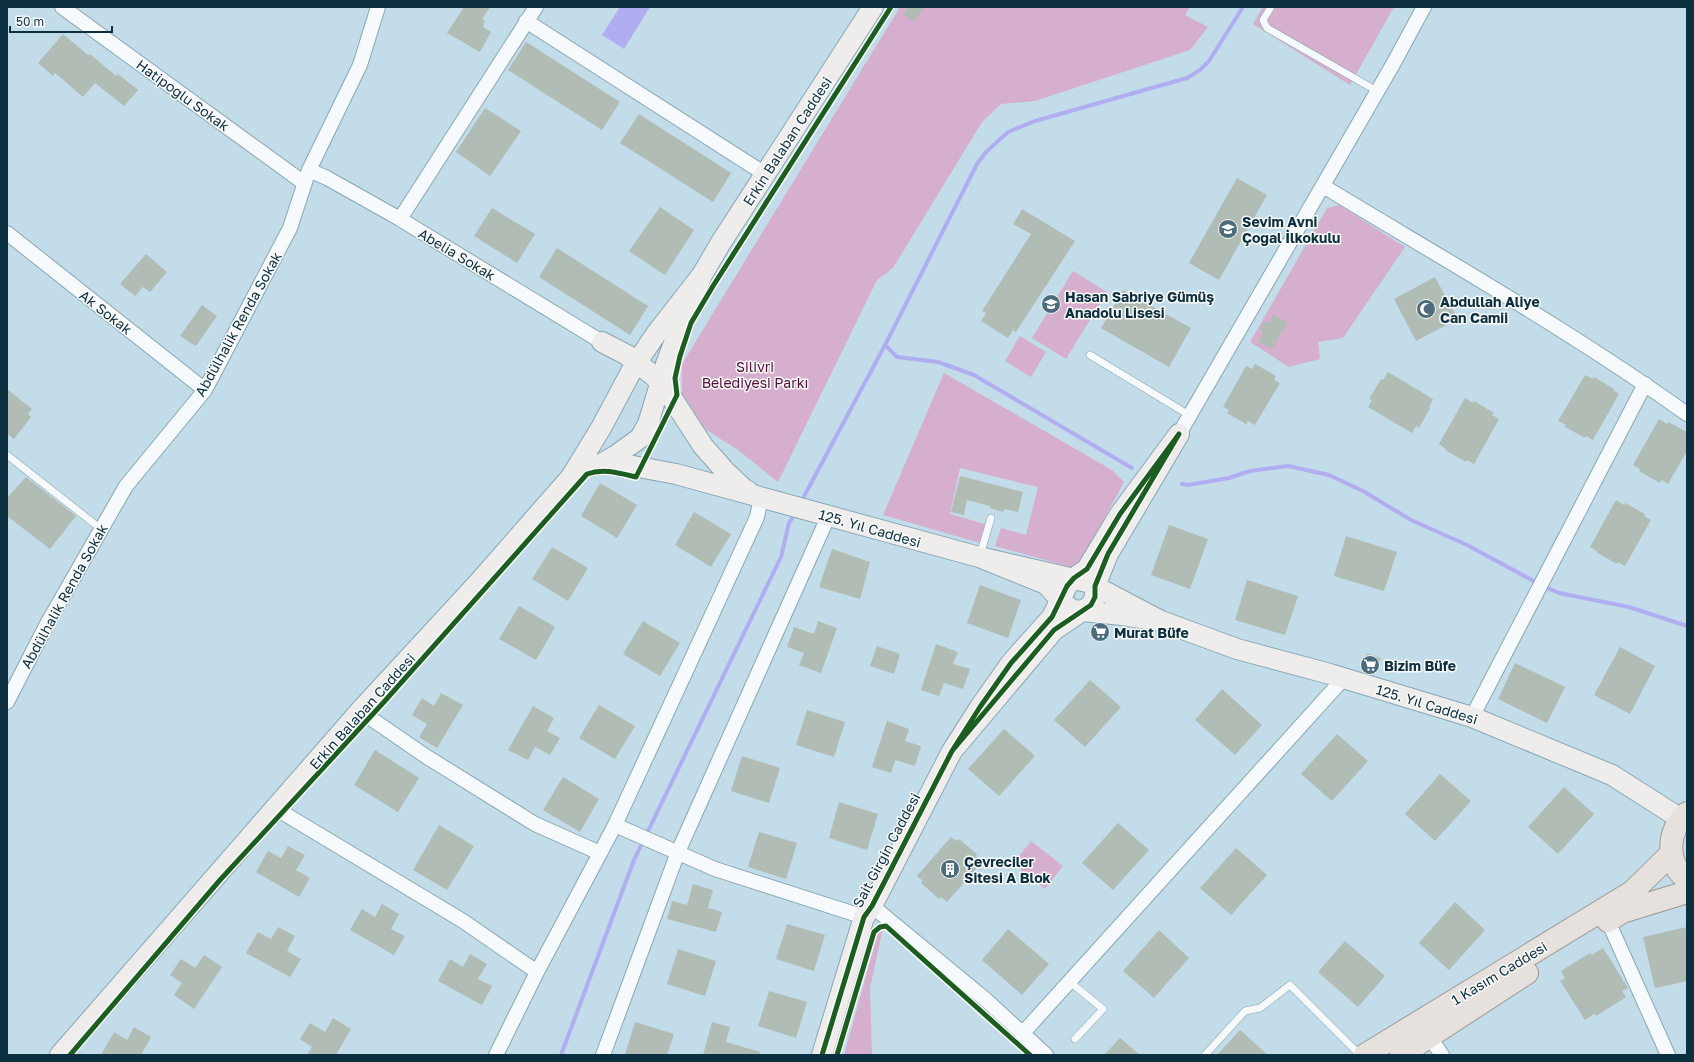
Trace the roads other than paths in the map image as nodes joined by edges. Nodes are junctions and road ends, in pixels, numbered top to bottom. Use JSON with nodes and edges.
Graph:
{"nodes":[{"id":1,"x":62,"y":7,"type":"edge"},
{"id":2,"x":378,"y":7,"type":"edge"},
{"id":3,"x":536,"y":7,"type":"edge"},
{"id":4,"x":873,"y":7,"type":"edge"},
{"id":5,"x":1271,"y":7,"type":"edge"},
{"id":6,"x":1424,"y":7,"type":"edge"},
{"id":7,"x":526,"y":21,"type":"junction"},
{"id":8,"x":1377,"y":91,"type":"junction"},
{"id":9,"x":765,"y":174,"type":"junction"},
{"id":10,"x":306,"y":177,"type":"junction"},
{"id":11,"x":1323,"y":186,"type":"junction"},
{"id":12,"x":400,"y":218,"type":"junction"},
{"id":13,"x":7,"y":233,"type":"edge"},
{"id":14,"x":702,"y":275,"type":"junction"},
{"id":15,"x":602,"y":342,"type":"junction"},
{"id":16,"x":1090,"y":355,"type":"dead end"},
{"id":17,"x":637,"y":362,"type":"junction"},
{"id":18,"x":626,"y":382,"type":"junction"},
{"id":19,"x":1645,"y":384,"type":"junction"},
{"id":20,"x":205,"y":390,"type":"junction"},
{"id":21,"x":665,"y":390,"type":"junction"},
{"id":22,"x":611,"y":411,"type":"junction"},
{"id":23,"x":1687,"y":414,"type":"edge"},
{"id":24,"x":1189,"y":416,"type":"junction"},
{"id":25,"x":1179,"y":434,"type":"junction"},
{"id":26,"x":623,"y":450,"type":"junction"},
{"id":27,"x":7,"y":455,"type":"edge"},
{"id":28,"x":601,"y":464,"type":"junction"},
{"id":29,"x":676,"y":474,"type":"junction"},
{"id":30,"x":571,"y":477,"type":"junction"},
{"id":31,"x":761,"y":498,"type":"junction"},
{"id":32,"x":828,"y":516,"type":"junction"},
{"id":33,"x":991,"y":518,"type":"dead end"},
{"id":34,"x":101,"y":529,"type":"junction"},
{"id":35,"x":979,"y":557,"type":"junction"},
{"id":36,"x":1074,"y":578,"type":"junction"},
{"id":37,"x":1095,"y":586,"type":"junction"},
{"id":38,"x":1060,"y":599,"type":"junction"},
{"id":39,"x":1081,"y":611,"type":"junction"},
{"id":40,"x":1161,"y":621,"type":"junction"},
{"id":41,"x":1344,"y":678,"type":"junction"},
{"id":42,"x":7,"y":702,"type":"edge"},
{"id":43,"x":360,"y":710,"type":"junction"},
{"id":44,"x":1472,"y":717,"type":"junction"},
{"id":45,"x":952,"y":751,"type":"junction"},
{"id":46,"x":275,"y":808,"type":"junction"},
{"id":47,"x":1684,"y":816,"type":"edge"},
{"id":48,"x":615,"y":825,"type":"junction"},
{"id":49,"x":678,"y":852,"type":"junction"},
{"id":50,"x":600,"y":853,"type":"junction"},
{"id":51,"x":1671,"y":854,"type":"junction"},
{"id":52,"x":1687,"y":879,"type":"edge"},
{"id":53,"x":1687,"y":892,"type":"edge"},
{"id":54,"x":868,"y":912,"type":"junction"},
{"id":55,"x":1615,"y":917,"type":"junction"},
{"id":56,"x":537,"y":972,"type":"junction"},
{"id":57,"x":1070,"y":982,"type":"junction"},
{"id":58,"x":1022,"y":1034,"type":"junction"},
{"id":59,"x":1429,"y":1036,"type":"junction"},
{"id":60,"x":1075,"y":1039,"type":"dead end"},
{"id":61,"x":60,"y":1055,"type":"edge"},
{"id":62,"x":496,"y":1055,"type":"edge"},
{"id":63,"x":603,"y":1055,"type":"edge"},
{"id":64,"x":822,"y":1055,"type":"edge"},
{"id":65,"x":1046,"y":1055,"type":"edge"},
{"id":66,"x":1205,"y":1055,"type":"edge"},
{"id":67,"x":1360,"y":1055,"type":"edge"},
{"id":68,"x":1365,"y":1055,"type":"edge"},
{"id":69,"x":1401,"y":1055,"type":"edge"},
{"id":70,"x":1442,"y":1055,"type":"edge"},
{"id":71,"x":1668,"y":1055,"type":"edge"}],
"edges":[{"from":1,"to":10,"type":"street","name":"Hatipoğlu Sokak"},
{"from":2,"to":10,"type":"street","name":"Abdülhalik Renda Sokak"},
{"from":3,"to":7,"type":"street"},
{"from":4,"to":9,"type":"street","name":"Erkin Balaban Caddesi"},
{"from":5,"to":8,"type":"lane"},
{"from":6,"to":8,"type":"street"},
{"from":7,"to":9,"type":"street"},
{"from":7,"to":12,"type":"street"},
{"from":8,"to":11,"type":"street"},
{"from":9,"to":14,"type":"street","name":"Erkin Balaban Caddesi"},
{"from":10,"to":12,"type":"street","name":"Abelia Sokak"},
{"from":10,"to":20,"type":"street","name":"Abdülhalik Renda Sokak"},
{"from":11,"to":19,"type":"street"},
{"from":11,"to":24,"type":"street"},
{"from":12,"to":15,"type":"street","name":"Abelia Sokak"},
{"from":13,"to":20,"type":"street","name":"Ak Sokak"},
{"from":14,"to":17,"type":"street","name":"Erkin Balaban Caddesi"},
{"from":14,"to":21,"type":"street","name":"Erkin Balaban Caddesi"},
{"from":15,"to":17,"type":"street"},
{"from":15,"to":18,"type":"street"},
{"from":16,"to":24,"type":"lane"},
{"from":17,"to":18,"type":"street","name":"Erkin Balaban Caddesi"},
{"from":17,"to":21,"type":"street"},
{"from":18,"to":22,"type":"street","name":"Erkin Balaban Caddesi"},
{"from":19,"to":23,"type":"street"},
{"from":19,"to":44,"type":"street"},
{"from":20,"to":34,"type":"street","name":"Abdülhalik Renda Sokak"},
{"from":21,"to":26,"type":"street","name":"Erkin Balaban Caddesi"},
{"from":21,"to":31,"type":"street"},
{"from":22,"to":26,"type":"street"},
{"from":22,"to":30,"type":"street","name":"Erkin Balaban Caddesi"},
{"from":24,"to":25,"type":"street"},
{"from":25,"to":36,"type":"street","name":"Sait Girgin Caddesi"},
{"from":25,"to":37,"type":"street","name":"Sait Girgin Caddesi"},
{"from":26,"to":28,"type":"street","name":"Erkin Balaban Caddesi"},
{"from":26,"to":29,"type":"street"},
{"from":27,"to":34,"type":"lane"},
{"from":28,"to":29,"type":"street"},
{"from":28,"to":30,"type":"street","name":"Erkin Balaban Caddesi"},
{"from":29,"to":31,"type":"street"},
{"from":30,"to":43,"type":"street","name":"Erkin Balaban Caddesi"},
{"from":31,"to":32,"type":"street","name":"125. Yıl Caddesi"},
{"from":31,"to":48,"type":"street"},
{"from":32,"to":35,"type":"street","name":"125. Yıl Caddesi"},
{"from":32,"to":49,"type":"street"},
{"from":33,"to":35,"type":"lane"},
{"from":34,"to":42,"type":"street","name":"Abdülhalik Renda Sokak"},
{"from":35,"to":36,"type":"street","name":"125. Yıl Caddesi"},
{"from":35,"to":38,"type":"street","name":"125. Yıl Caddesi"},
{"from":36,"to":37,"type":"street","name":"125. Yıl Caddesi"},
{"from":36,"to":38,"type":"street","name":"Sait Girgin Caddesi"},
{"from":37,"to":39,"type":"street","name":"Sait Girgin Caddesi"},
{"from":37,"to":40,"type":"street","name":"125. Yıl Caddesi"},
{"from":38,"to":39,"type":"street","name":"125. Yıl Caddesi"},
{"from":38,"to":45,"type":"street","name":"Sait Girgin Caddesi"},
{"from":39,"to":40,"type":"street","name":"125. Yıl Caddesi"},
{"from":39,"to":45,"type":"street","name":"Sait Girgin Caddesi"},
{"from":40,"to":41,"type":"street","name":"125. Yıl Caddesi"},
{"from":41,"to":44,"type":"street","name":"125. Yıl Caddesi"},
{"from":41,"to":57,"type":"street"},
{"from":43,"to":46,"type":"street","name":"Erkin Balaban Caddesi"},
{"from":43,"to":50,"type":"street"},
{"from":44,"to":47,"type":"street","name":"125. Yıl Caddesi"},
{"from":45,"to":54,"type":"street","name":"Sait Girgin Caddesi"},
{"from":46,"to":56,"type":"street"},
{"from":46,"to":61,"type":"street","name":"Erkin Balaban Caddesi"},
{"from":47,"to":51,"type":"main road"},
{"from":48,"to":49,"type":"street"},
{"from":48,"to":50,"type":"street"},
{"from":49,"to":54,"type":"street"},
{"from":49,"to":63,"type":"street"},
{"from":50,"to":56,"type":"street"},
{"from":51,"to":52,"type":"main road"},
{"from":51,"to":68,"type":"main road","name":"1 Kasım Caddesi"},
{"from":53,"to":55,"type":"main road","name":"1 Kasım Caddesi"},
{"from":54,"to":58,"type":"street"},
{"from":54,"to":64,"type":"street","name":"Sait Girgin Caddesi"},
{"from":55,"to":59,"type":"main road","name":"1 Kasım Caddesi"},
{"from":55,"to":71,"type":"street"},
{"from":56,"to":62,"type":"street"},
{"from":57,"to":58,"type":"street"},
{"from":57,"to":60,"type":"lane"},
{"from":58,"to":65,"type":"street"},
{"from":59,"to":69,"type":"main road","name":"1 Kasım Caddesi"},
{"from":59,"to":70,"type":"street"},
{"from":66,"to":67,"type":"lane"}]}
